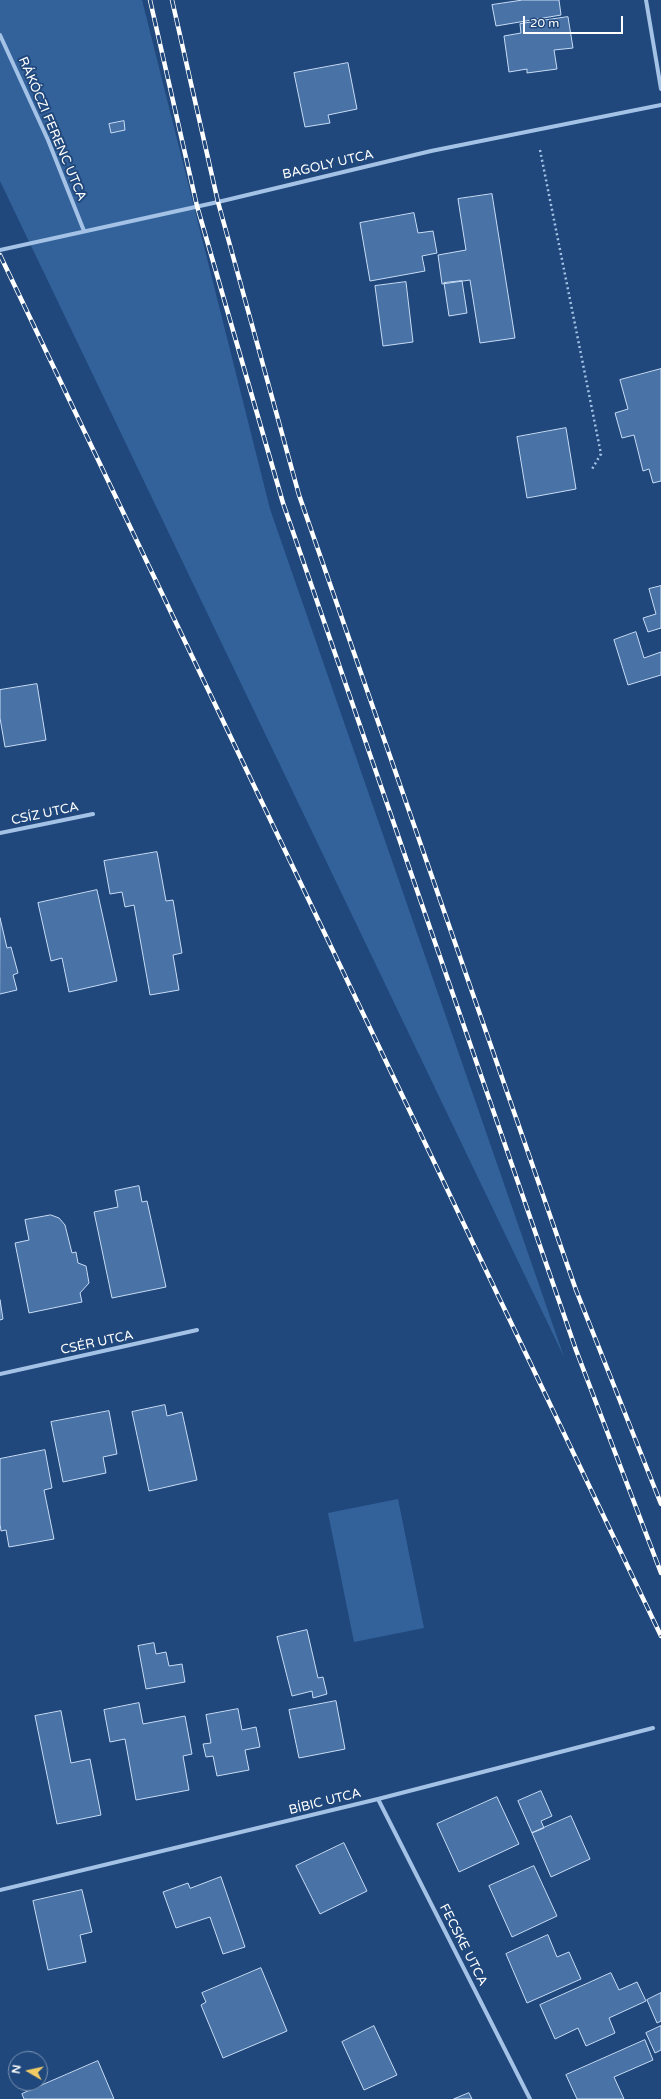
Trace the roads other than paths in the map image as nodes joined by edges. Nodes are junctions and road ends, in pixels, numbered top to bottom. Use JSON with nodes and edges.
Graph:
{"nodes":[{"id":1,"x":646,"y":0,"type":"edge"},
{"id":2,"x":0,"y":35,"type":"edge"},
{"id":3,"x":661,"y":89,"type":"edge"},
{"id":4,"x":661,"y":105,"type":"edge"},
{"id":5,"x":84,"y":231,"type":"junction"},
{"id":6,"x":0,"y":250,"type":"edge"},
{"id":7,"x":93,"y":814,"type":"dead end"},
{"id":8,"x":0,"y":834,"type":"edge"},
{"id":9,"x":197,"y":1330,"type":"dead end"},
{"id":10,"x":0,"y":1374,"type":"edge"},
{"id":11,"x":653,"y":1728,"type":"dead end"},
{"id":12,"x":378,"y":1799,"type":"junction"},
{"id":13,"x":0,"y":1890,"type":"edge"},
{"id":14,"x":530,"y":2099,"type":"edge"}],
"edges":[{"from":1,"to":3,"type":"street"},
{"from":2,"to":5,"type":"street","name":"RÁKÓCZI FERENC UTCA"},
{"from":4,"to":5,"type":"street","name":"BAGOLY UTCA"},
{"from":5,"to":6,"type":"street","name":"BAGOLY UTCA"},
{"from":7,"to":8,"type":"street","name":"CSÍZ UTCA"},
{"from":9,"to":10,"type":"street","name":"CSÉR UTCA"},
{"from":11,"to":12,"type":"street","name":"BÍBIC UTCA"},
{"from":12,"to":13,"type":"street","name":"BÍBIC UTCA"},
{"from":12,"to":14,"type":"street","name":"FECSKE UTCA"}]}
